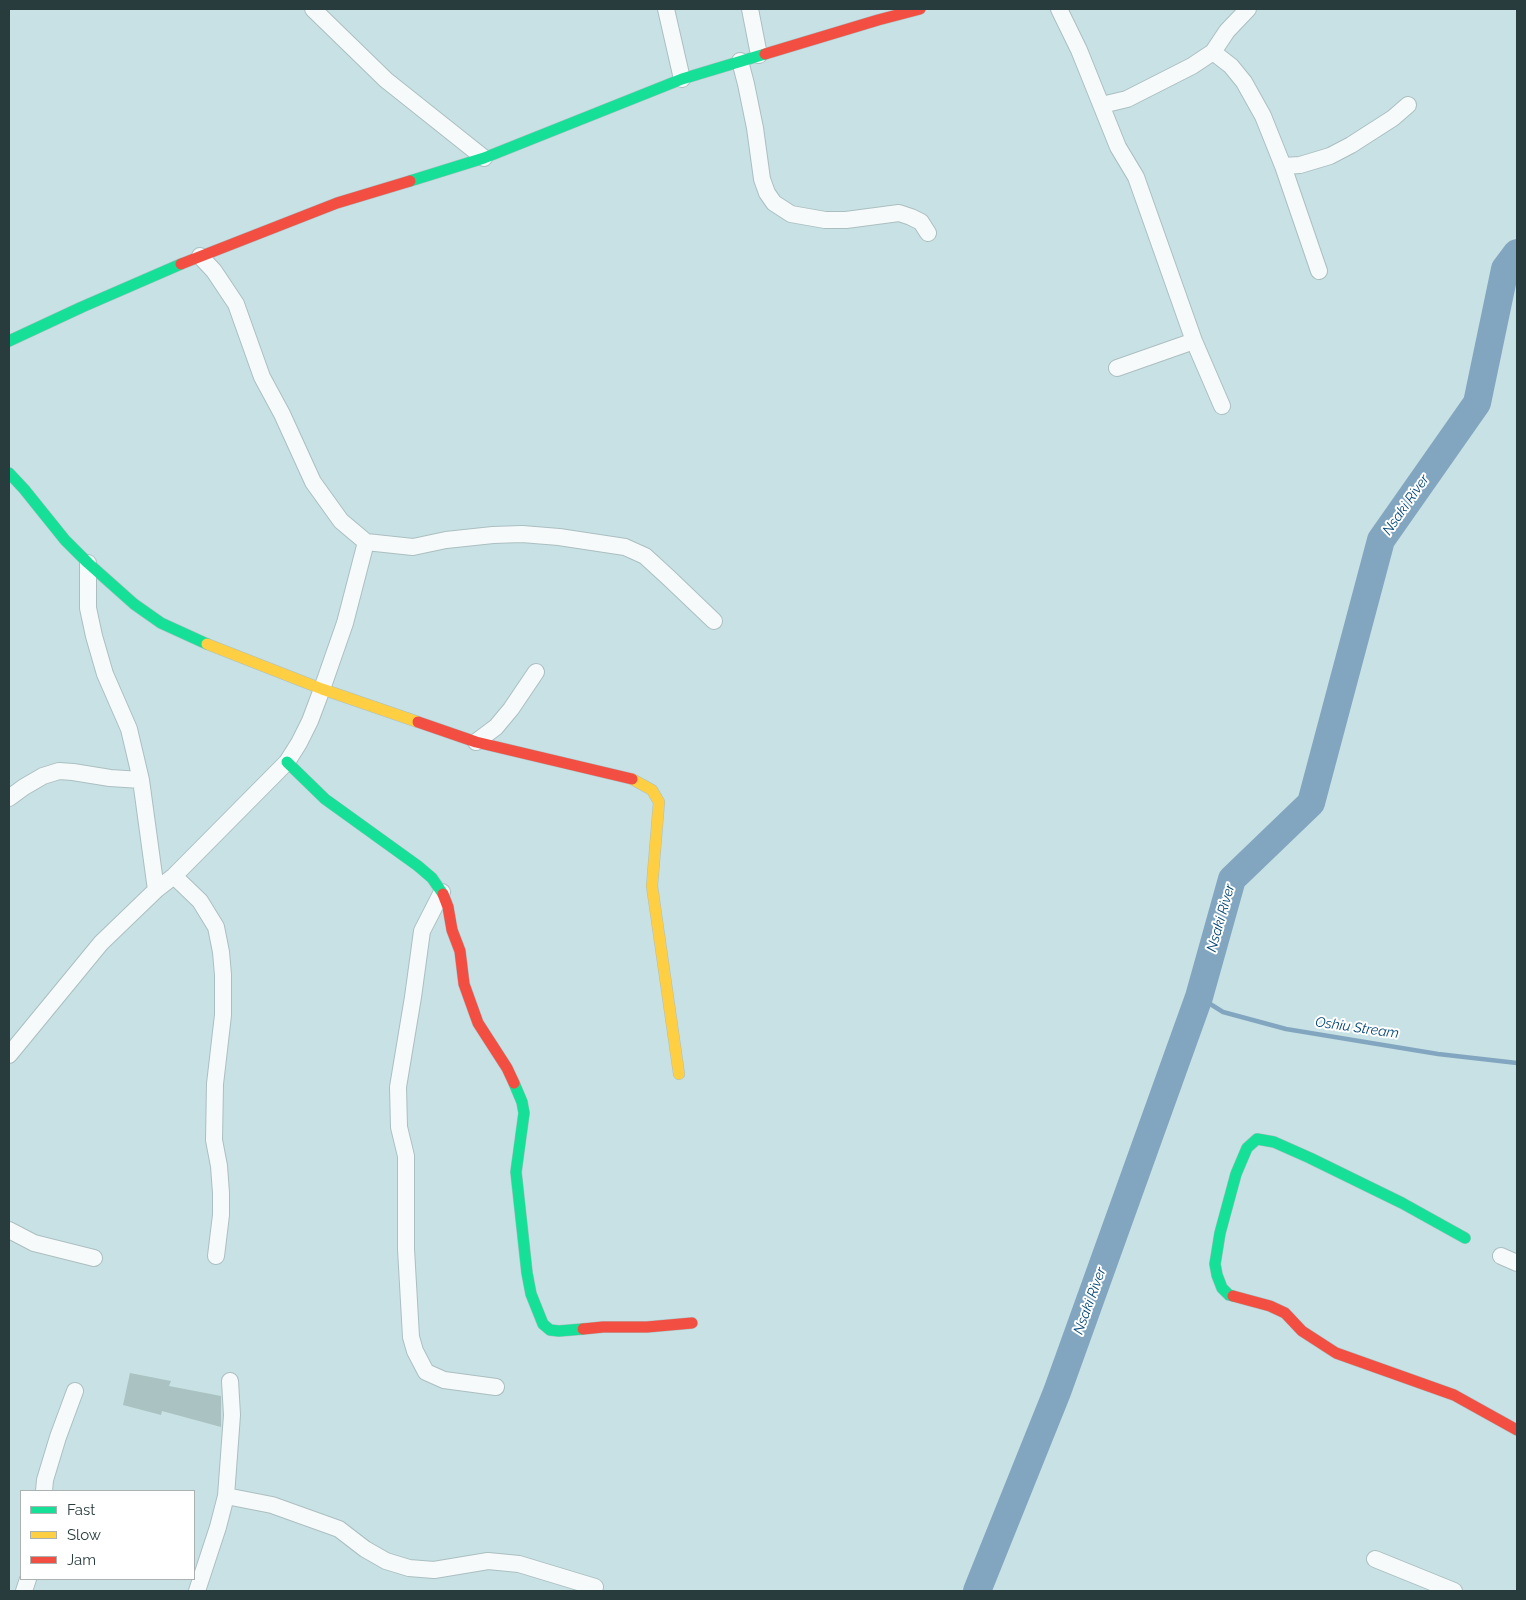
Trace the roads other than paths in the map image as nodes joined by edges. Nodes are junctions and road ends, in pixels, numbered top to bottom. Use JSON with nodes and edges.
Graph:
{"nodes":[{"id":1,"x":312,"y":9,"type":"edge"},
{"id":2,"x":666,"y":9,"type":"edge"},
{"id":3,"x":750,"y":9,"type":"edge"},
{"id":4,"x":920,"y":9,"type":"edge"},
{"id":5,"x":1059,"y":9,"type":"edge"},
{"id":6,"x":1248,"y":9,"type":"edge"},
{"id":7,"x":1213,"y":52,"type":"junction"},
{"id":8,"x":759,"y":55,"type":"junction"},
{"id":9,"x":740,"y":62,"type":"junction"},
{"id":10,"x":682,"y":79,"type":"junction"},
{"id":11,"x":1102,"y":105,"type":"junction"},
{"id":12,"x":1408,"y":105,"type":"dead end"},
{"id":13,"x":484,"y":158,"type":"junction"},
{"id":14,"x":1283,"y":166,"type":"junction"},
{"id":15,"x":928,"y":233,"type":"dead end"},
{"id":16,"x":200,"y":256,"type":"junction"},
{"id":17,"x":1319,"y":271,"type":"dead end"},
{"id":18,"x":9,"y":341,"type":"edge"},
{"id":19,"x":1194,"y":341,"type":"junction"},
{"id":20,"x":1117,"y":368,"type":"dead end"},
{"id":21,"x":1222,"y":406,"type":"dead end"},
{"id":22,"x":9,"y":473,"type":"edge"},
{"id":23,"x":366,"y":542,"type":"junction"},
{"id":24,"x":88,"y":563,"type":"junction"},
{"id":25,"x":714,"y":621,"type":"dead end"},
{"id":26,"x":536,"y":672,"type":"dead end"},
{"id":27,"x":322,"y":689,"type":"junction"},
{"id":28,"x":476,"y":742,"type":"junction"},
{"id":29,"x":287,"y":762,"type":"junction"},
{"id":30,"x":141,"y":780,"type":"junction"},
{"id":31,"x":9,"y":798,"type":"edge"},
{"id":32,"x":174,"y":876,"type":"junction"},
{"id":33,"x":156,"y":890,"type":"junction"},
{"id":34,"x":442,"y":892,"type":"junction"},
{"id":35,"x":9,"y":1055,"type":"edge"},
{"id":36,"x":679,"y":1074,"type":"dead end"},
{"id":37,"x":9,"y":1230,"type":"edge"},
{"id":38,"x":1465,"y":1238,"type":"dead end"},
{"id":39,"x":216,"y":1256,"type":"dead end"},
{"id":40,"x":1501,"y":1256,"type":"dead end"},
{"id":41,"x":94,"y":1258,"type":"dead end"},
{"id":42,"x":1517,"y":1263,"type":"edge"},
{"id":43,"x":692,"y":1323,"type":"dead end"},
{"id":44,"x":230,"y":1381,"type":"dead end"},
{"id":45,"x":496,"y":1387,"type":"dead end"},
{"id":46,"x":75,"y":1391,"type":"dead end"},
{"id":47,"x":1517,"y":1430,"type":"edge"},
{"id":48,"x":44,"y":1490,"type":"edge"},
{"id":49,"x":226,"y":1496,"type":"junction"},
{"id":50,"x":1375,"y":1559,"type":"dead end"},
{"id":51,"x":595,"y":1587,"type":"dead end"},
{"id":52,"x":197,"y":1591,"type":"edge"},
{"id":53,"x":1454,"y":1591,"type":"edge"}],
"edges":[{"from":1,"to":13,"type":"street"},
{"from":2,"to":10,"type":"street"},
{"from":3,"to":8,"type":"street"},
{"from":4,"to":8,"type":"street"},
{"from":5,"to":11,"type":"street"},
{"from":6,"to":7,"type":"street"},
{"from":7,"to":11,"type":"street"},
{"from":7,"to":14,"type":"street"},
{"from":8,"to":9,"type":"street"},
{"from":9,"to":10,"type":"street"},
{"from":9,"to":15,"type":"street"},
{"from":10,"to":13,"type":"street"},
{"from":11,"to":19,"type":"street"},
{"from":12,"to":14,"type":"street"},
{"from":13,"to":16,"type":"street"},
{"from":14,"to":17,"type":"street"},
{"from":16,"to":18,"type":"street"},
{"from":16,"to":23,"type":"street"},
{"from":19,"to":20,"type":"street"},
{"from":19,"to":21,"type":"street"},
{"from":22,"to":24,"type":"street"},
{"from":23,"to":25,"type":"street"},
{"from":23,"to":27,"type":"street"},
{"from":24,"to":27,"type":"street"},
{"from":24,"to":30,"type":"street"},
{"from":26,"to":28,"type":"street"},
{"from":27,"to":28,"type":"street"},
{"from":27,"to":29,"type":"street"},
{"from":28,"to":36,"type":"street"},
{"from":29,"to":32,"type":"street"},
{"from":29,"to":34,"type":"street"},
{"from":30,"to":31,"type":"street"},
{"from":30,"to":33,"type":"street"},
{"from":32,"to":33,"type":"street"},
{"from":32,"to":39,"type":"street"},
{"from":33,"to":35,"type":"street"},
{"from":34,"to":43,"type":"street"},
{"from":34,"to":45,"type":"street"},
{"from":37,"to":41,"type":"street"},
{"from":38,"to":47,"type":"street"},
{"from":40,"to":42,"type":"street"},
{"from":44,"to":49,"type":"street"},
{"from":46,"to":48,"type":"street"},
{"from":49,"to":51,"type":"street"},
{"from":49,"to":52,"type":"street"},
{"from":50,"to":53,"type":"street"}]}
